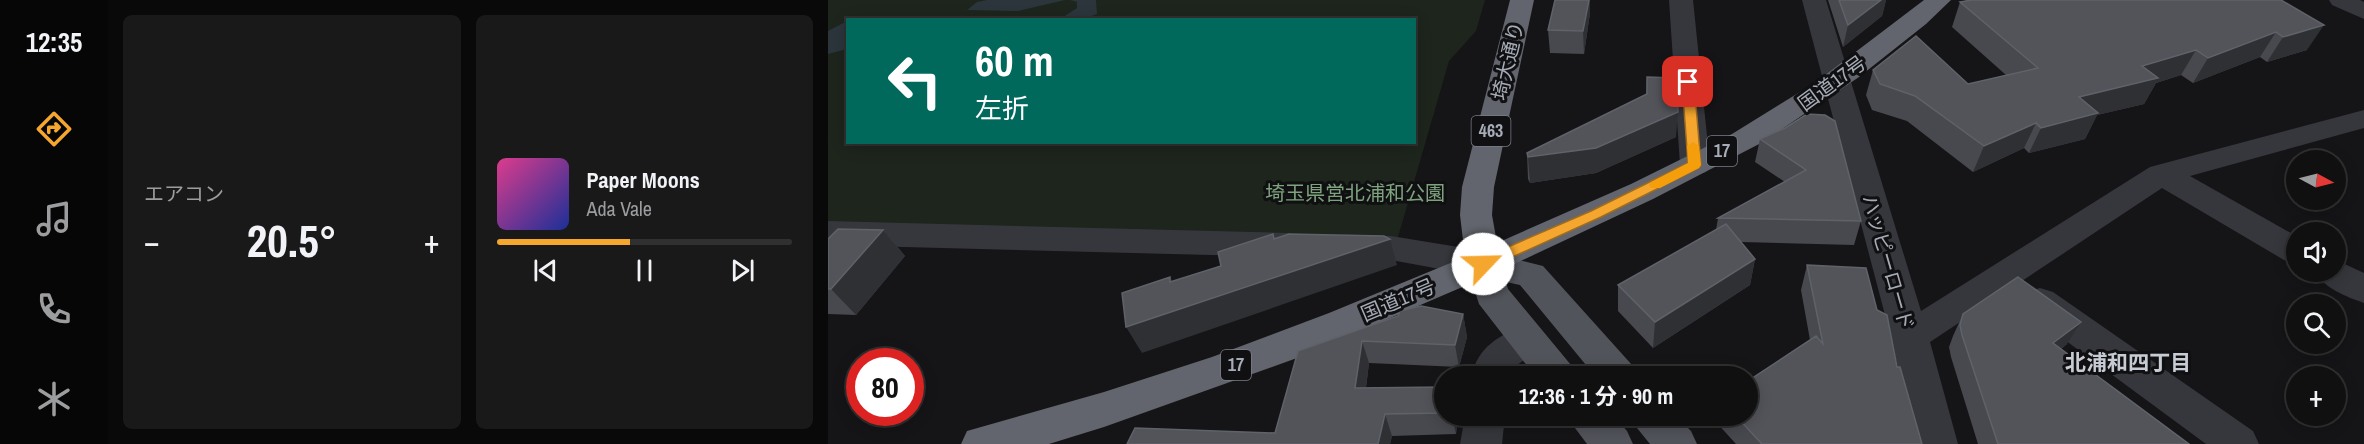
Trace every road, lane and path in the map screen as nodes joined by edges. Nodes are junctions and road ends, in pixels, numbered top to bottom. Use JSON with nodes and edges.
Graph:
{"nodes":[{"id":1,"x":1522,"y":0,"type":"edge"},
{"id":2,"x":1681,"y":0,"type":"edge"},
{"id":3,"x":1814,"y":0,"type":"edge"},
{"id":4,"x":1939,"y":0,"type":"edge"},
{"id":5,"x":2341,"y":0,"type":"edge"},
{"id":6,"x":2364,"y":12,"type":"edge"},
{"id":7,"x":1836,"y":81,"type":"junction"},
{"id":8,"x":2364,"y":119,"type":"edge"},
{"id":9,"x":1695,"y":165,"type":"junction"},
{"id":10,"x":2161,"y":174,"type":"junction"},
{"id":11,"x":842,"y":234,"type":"edge"},
{"id":12,"x":2286,"y":245,"type":"edge"},
{"id":13,"x":1483,"y":264,"type":"junction"},
{"id":14,"x":828,"y":266,"type":"edge"},
{"id":15,"x":2004,"y":276,"type":"junction"},
{"id":16,"x":2346,"y":279,"type":"edge"},
{"id":17,"x":2364,"y":289,"type":"edge"},
{"id":18,"x":1908,"y":330,"type":"junction"},
{"id":19,"x":1527,"y":340,"type":"junction"},
{"id":20,"x":1493,"y":366,"type":"edge"},
{"id":21,"x":1549,"y":366,"type":"edge"},
{"id":22,"x":1609,"y":366,"type":"edge"},
{"id":23,"x":1484,"y":426,"type":"edge"},
{"id":24,"x":1597,"y":426,"type":"edge"},
{"id":25,"x":1660,"y":426,"type":"edge"},
{"id":26,"x":982,"y":444,"type":"edge"},
{"id":27,"x":1481,"y":444,"type":"edge"},
{"id":28,"x":1612,"y":444,"type":"edge"},
{"id":29,"x":1676,"y":444,"type":"edge"},
{"id":30,"x":1937,"y":444,"type":"edge"},
{"id":31,"x":2238,"y":444,"type":"edge"}],
"edges":[{"from":1,"to":13,"type":"highway","name":"埼大通り","number":"463"},
{"from":2,"to":9,"type":"street"},
{"from":3,"to":7,"type":"street","name":"ハッピーロード"},
{"from":4,"to":7,"type":"highway","name":"国道17号","number":"17"},
{"from":5,"to":6,"type":"street"},
{"from":7,"to":9,"type":"highway","name":"国道17号","number":"17"},
{"from":7,"to":18,"type":"street","name":"ハッピーロード"},
{"from":8,"to":10,"type":"street"},
{"from":9,"to":13,"type":"highway","name":"国道17号","number":"17"},
{"from":10,"to":12,"type":"street"},
{"from":10,"to":15,"type":"street"},
{"from":11,"to":13,"type":"street"},
{"from":11,"to":14,"type":"street"},
{"from":13,"to":19,"type":"main road"},
{"from":13,"to":22,"type":"main road"},
{"from":13,"to":26,"type":"highway","name":"国道17号","number":"17"},
{"from":15,"to":18,"type":"street"},
{"from":15,"to":31,"type":"street"},
{"from":16,"to":17,"type":"street"},
{"from":18,"to":30,"type":"street","name":"ハッピーロード"},
{"from":19,"to":20,"type":"street"},
{"from":19,"to":21,"type":"main road"},
{"from":23,"to":27,"type":"street"},
{"from":24,"to":28,"type":"main road"},
{"from":25,"to":29,"type":"main road"}]}
